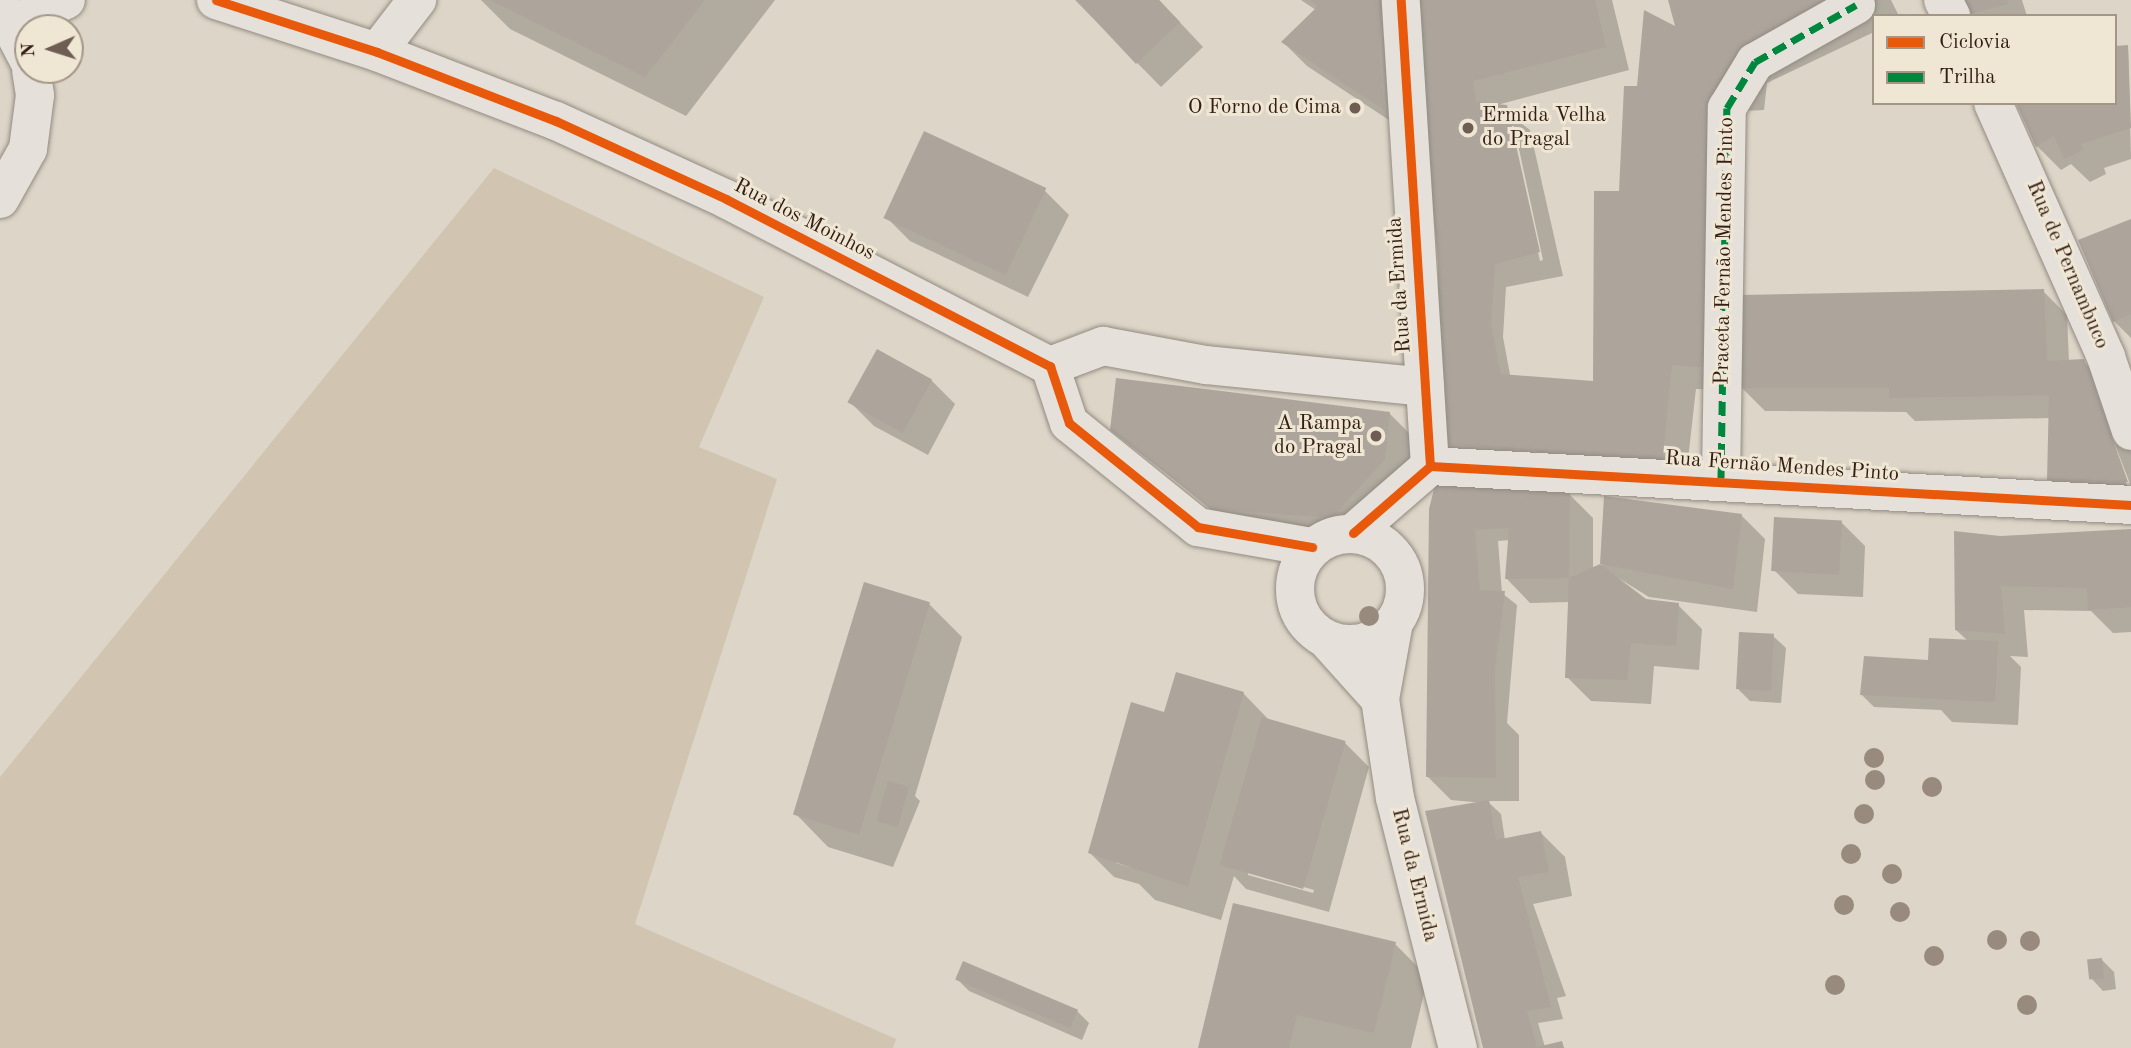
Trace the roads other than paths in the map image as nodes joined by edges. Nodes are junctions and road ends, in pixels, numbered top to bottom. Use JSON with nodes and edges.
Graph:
{"nodes":[{"id":1,"x":66,"y":0,"type":"edge"},
{"id":2,"x":216,"y":0,"type":"edge"},
{"id":3,"x":417,"y":0,"type":"edge"},
{"id":4,"x":1401,"y":0,"type":"edge"},
{"id":5,"x":1856,"y":5,"type":"dead end"},
{"id":6,"x":6,"y":14,"type":"edge"},
{"id":7,"x":14,"y":30,"type":"edge"},
{"id":8,"x":377,"y":52,"type":"junction"},
{"id":9,"x":33,"y":84,"type":"edge"},
{"id":10,"x":1994,"y":105,"type":"edge"},
{"id":11,"x":0,"y":199,"type":"edge"},
{"id":12,"x":1050,"y":366,"type":"junction"},
{"id":13,"x":1425,"y":387,"type":"junction"},
{"id":14,"x":2131,"y":431,"type":"edge"},
{"id":15,"x":1430,"y":467,"type":"junction"},
{"id":16,"x":1721,"y":478,"type":"junction"},
{"id":17,"x":2131,"y":505,"type":"edge"},
{"id":18,"x":1353,"y":533,"type":"junction"},
{"id":19,"x":1312,"y":547,"type":"junction"},
{"id":20,"x":1394,"y":622,"type":"junction"},
{"id":21,"x":1327,"y":640,"type":"junction"},
{"id":22,"x":1380,"y":699,"type":"junction"},
{"id":23,"x":1458,"y":1048,"type":"edge"}],
"edges":[{"from":1,"to":6,"type":"street"},
{"from":2,"to":8,"type":"street","name":"Rua dos Moinhos"},
{"from":3,"to":8,"type":"street"},
{"from":4,"to":13,"type":"street","name":"Rua da Ermida"},
{"from":5,"to":16,"type":"street","name":"Praceta Fernão Mendes Pinto"},
{"from":6,"to":7,"type":"street"},
{"from":8,"to":12,"type":"street","name":"Rua dos Moinhos"},
{"from":9,"to":11,"type":"street"},
{"from":10,"to":14,"type":"street","name":"Rua de Pernambuco"},
{"from":12,"to":13,"type":"street"},
{"from":12,"to":19,"type":"street"},
{"from":13,"to":15,"type":"street","name":"Rua da Ermida"},
{"from":15,"to":16,"type":"street","name":"Rua Fernão Mendes Pinto"},
{"from":15,"to":18,"type":"street"},
{"from":16,"to":17,"type":"street","name":"Rua Fernão Mendes Pinto"},
{"from":18,"to":19,"type":"street"},
{"from":18,"to":20,"type":"street"},
{"from":19,"to":21,"type":"street"},
{"from":20,"to":21,"type":"street"},
{"from":20,"to":22,"type":"street"},
{"from":21,"to":22,"type":"street"},
{"from":22,"to":23,"type":"street","name":"Rua da Ermida"}]}
